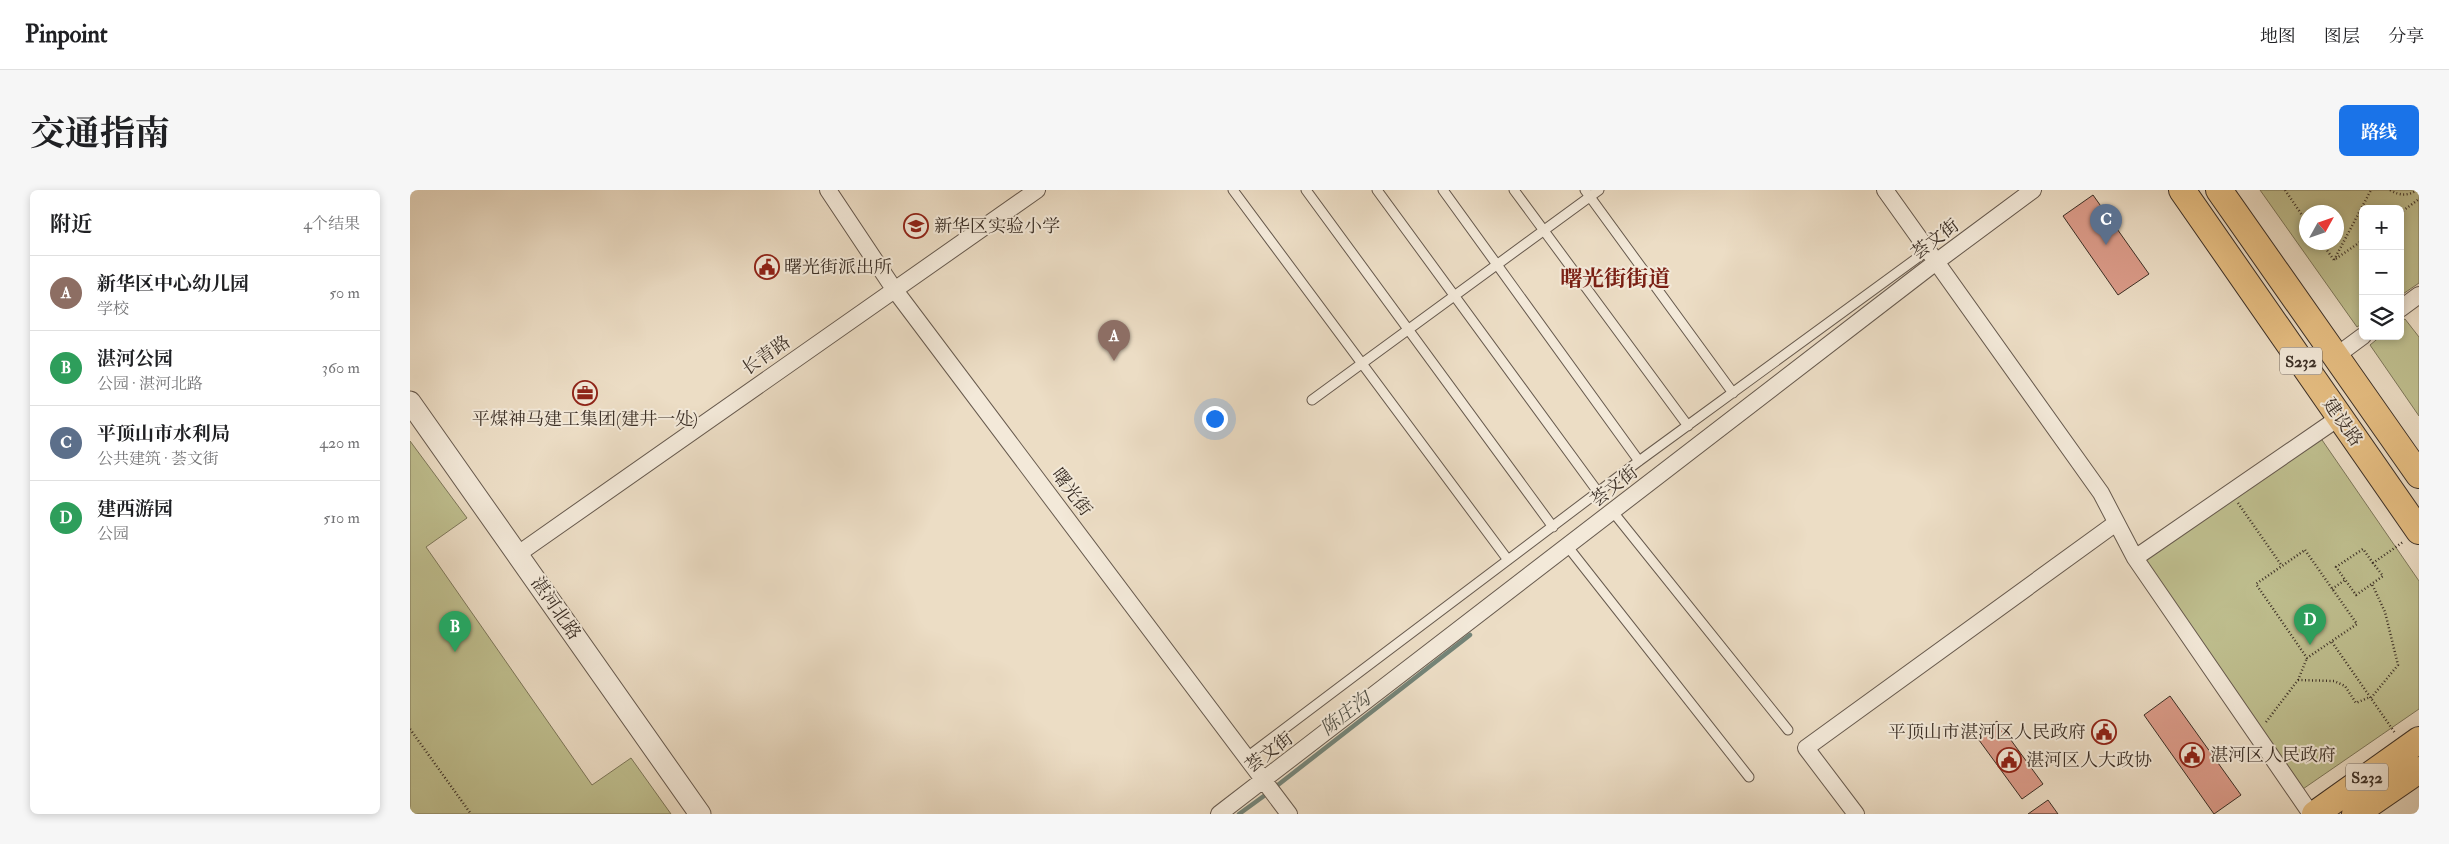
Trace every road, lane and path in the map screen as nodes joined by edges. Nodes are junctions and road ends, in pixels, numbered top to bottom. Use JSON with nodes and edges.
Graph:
{"nodes":[{"id":1,"x":828,"y":190,"type":"edge"},
{"id":2,"x":1037,"y":190,"type":"edge"},
{"id":3,"x":1233,"y":190,"type":"edge"},
{"id":4,"x":1306,"y":190,"type":"edge"},
{"id":5,"x":1377,"y":190,"type":"edge"},
{"id":6,"x":1443,"y":190,"type":"edge"},
{"id":7,"x":1514,"y":190,"type":"edge"},
{"id":8,"x":1599,"y":190,"type":"edge"},
{"id":9,"x":1885,"y":190,"type":"edge"},
{"id":10,"x":2034,"y":190,"type":"edge"},
{"id":11,"x":2182,"y":190,"type":"edge"},
{"id":12,"x":2219,"y":190,"type":"edge"},
{"id":13,"x":2284,"y":190,"type":"edge"},
{"id":14,"x":2371,"y":190,"type":"edge"},
{"id":15,"x":2390,"y":190,"type":"edge"},
{"id":16,"x":2417,"y":190,"type":"edge"},
{"id":17,"x":1587,"y":193,"type":"edge"},
{"id":18,"x":2419,"y":199,"type":"edge"},
{"id":19,"x":2404,"y":210,"type":"edge"},
{"id":20,"x":2299,"y":211,"type":"edge"},
{"id":21,"x":1544,"y":230,"type":"junction"},
{"id":22,"x":2359,"y":243,"type":"edge"},
{"id":23,"x":2327,"y":250,"type":"edge"},
{"id":24,"x":1932,"y":256,"type":"junction"},
{"id":25,"x":2334,"y":260,"type":"junction"},
{"id":26,"x":1497,"y":264,"type":"junction"},
{"id":27,"x":894,"y":289,"type":"junction"},
{"id":28,"x":2419,"y":295,"type":"edge"},
{"id":29,"x":1455,"y":296,"type":"junction"},
{"id":30,"x":2404,"y":306,"type":"edge"},
{"id":31,"x":1408,"y":330,"type":"junction"},
{"id":32,"x":2359,"y":339,"type":"edge"},
{"id":33,"x":2336,"y":356,"type":"junction"},
{"id":34,"x":1362,"y":364,"type":"junction"},
{"id":35,"x":1733,"y":393,"type":"junction"},
{"id":36,"x":1312,"y":400,"type":"dead end"},
{"id":37,"x":410,"y":402,"type":"edge"},
{"id":38,"x":2340,"y":417,"type":"junction"},
{"id":39,"x":1688,"y":426,"type":"junction"},
{"id":40,"x":1639,"y":461,"type":"junction"},
{"id":41,"x":2419,"y":475,"type":"edge"},
{"id":42,"x":1598,"y":492,"type":"junction"},
{"id":43,"x":2230,"y":492,"type":"junction"},
{"id":44,"x":1613,"y":512,"type":"junction"},
{"id":45,"x":2116,"y":523,"type":"junction"},
{"id":46,"x":1553,"y":526,"type":"junction"},
{"id":47,"x":2419,"y":531,"type":"edge"},
{"id":48,"x":1568,"y":546,"type":"junction"},
{"id":49,"x":518,"y":554,"type":"junction"},
{"id":50,"x":2135,"y":558,"type":"junction"},
{"id":51,"x":1508,"y":560,"type":"junction"},
{"id":52,"x":2373,"y":563,"type":"junction"},
{"id":53,"x":2282,"y":566,"type":"junction"},
{"id":54,"x":2345,"y":580,"type":"junction"},
{"id":55,"x":2372,"y":584,"type":"junction"},
{"id":56,"x":2332,"y":590,"type":"junction"},
{"id":57,"x":2332,"y":642,"type":"junction"},
{"id":58,"x":2307,"y":658,"type":"junction"},
{"id":59,"x":2298,"y":680,"type":"junction"},
{"id":60,"x":2370,"y":698,"type":"junction"},
{"id":61,"x":410,"y":729,"type":"edge"},
{"id":62,"x":1788,"y":730,"type":"dead end"},
{"id":63,"x":2255,"y":732,"type":"junction"},
{"id":64,"x":2415,"y":753,"type":"edge"},
{"id":65,"x":1247,"y":757,"type":"junction"},
{"id":66,"x":1749,"y":777,"type":"dead end"},
{"id":67,"x":1270,"y":788,"type":"junction"},
{"id":68,"x":471,"y":814,"type":"edge"},
{"id":69,"x":700,"y":814,"type":"edge"},
{"id":70,"x":1219,"y":814,"type":"edge"},
{"id":71,"x":1289,"y":814,"type":"edge"},
{"id":72,"x":1856,"y":814,"type":"edge"},
{"id":73,"x":2311,"y":814,"type":"edge"},
{"id":74,"x":2315,"y":814,"type":"edge"},
{"id":75,"x":2356,"y":814,"type":"edge"}],
"edges":[{"from":1,"to":27,"type":"street","name":"曙光街"},
{"from":2,"to":27,"type":"street","name":"长青路"},
{"from":3,"to":34,"type":"lane"},
{"from":4,"to":31,"type":"lane"},
{"from":5,"to":29,"type":"lane"},
{"from":6,"to":26,"type":"lane"},
{"from":7,"to":21,"type":"lane"},
{"from":8,"to":17,"type":"lane"},
{"from":9,"to":24,"type":"street"},
{"from":10,"to":24,"type":"street","name":"荟文街"},
{"from":11,"to":38,"type":"main road","name":"建设路","number":"S232"},
{"from":12,"to":33,"type":"main road","name":"建设路","number":"S232"},
{"from":13,"to":20,"type":"path"},
{"from":14,"to":25,"type":"path"},
{"from":15,"to":16,"type":"path"},
{"from":17,"to":21,"type":"lane"},
{"from":17,"to":35,"type":"lane"},
{"from":18,"to":19,"type":"path"},
{"from":21,"to":26,"type":"lane"},
{"from":21,"to":39,"type":"lane"},
{"from":22,"to":25,"type":"path"},
{"from":23,"to":25,"type":"path"},
{"from":24,"to":35,"type":"lane"},
{"from":24,"to":44,"type":"street","name":"荟文街"},
{"from":24,"to":45,"type":"street"},
{"from":26,"to":29,"type":"lane"},
{"from":26,"to":40,"type":"lane"},
{"from":27,"to":49,"type":"street","name":"长青路"},
{"from":27,"to":65,"type":"street","name":"曙光街"},
{"from":28,"to":30,"type":"street"},
{"from":29,"to":31,"type":"lane"},
{"from":29,"to":42,"type":"lane"},
{"from":31,"to":34,"type":"lane"},
{"from":31,"to":46,"type":"lane"},
{"from":32,"to":33,"type":"street"},
{"from":33,"to":41,"type":"main road","name":"建设路","number":"S232"},
{"from":34,"to":36,"type":"lane"},
{"from":34,"to":51,"type":"lane"},
{"from":35,"to":39,"type":"lane"},
{"from":37,"to":49,"type":"street","name":"湛河北路"},
{"from":38,"to":43,"type":"street"},
{"from":38,"to":47,"type":"main road","name":"建设路","number":"S232"},
{"from":39,"to":40,"type":"lane"},
{"from":40,"to":42,"type":"lane"},
{"from":42,"to":46,"type":"lane"},
{"from":43,"to":50,"type":"street"},
{"from":43,"to":53,"type":"path"},
{"from":44,"to":48,"type":"street","name":"荟文街"},
{"from":44,"to":62,"type":"lane"},
{"from":45,"to":50,"type":"street"},
{"from":45,"to":72,"type":"street"},
{"from":46,"to":51,"type":"lane"},
{"from":47,"to":52,"type":"path"},
{"from":48,"to":66,"type":"lane"},
{"from":48,"to":67,"type":"street","name":"荟文街"},
{"from":49,"to":69,"type":"street","name":"湛河北路"},
{"from":50,"to":63,"type":"street"},
{"from":51,"to":65,"type":"lane"},
{"from":52,"to":54,"type":"path"},
{"from":52,"to":55,"type":"path"},
{"from":53,"to":56,"type":"path"},
{"from":53,"to":58,"type":"path"},
{"from":54,"to":55,"type":"path"},
{"from":54,"to":56,"type":"path"},
{"from":55,"to":60,"type":"path"},
{"from":56,"to":57,"type":"path"},
{"from":57,"to":58,"type":"path"},
{"from":57,"to":60,"type":"path"},
{"from":58,"to":59,"type":"path"},
{"from":59,"to":60,"type":"path"},
{"from":59,"to":63,"type":"path"},
{"from":60,"to":64,"type":"path"},
{"from":61,"to":68,"type":"path"},
{"from":63,"to":73,"type":"street"},
{"from":64,"to":74,"type":"main road","number":"S232"},
{"from":64,"to":75,"type":"main road","number":"S232"},
{"from":65,"to":67,"type":"street","name":"曙光街"},
{"from":67,"to":70,"type":"street","name":"荟文街"},
{"from":67,"to":71,"type":"street","name":"曙光街"}]}
